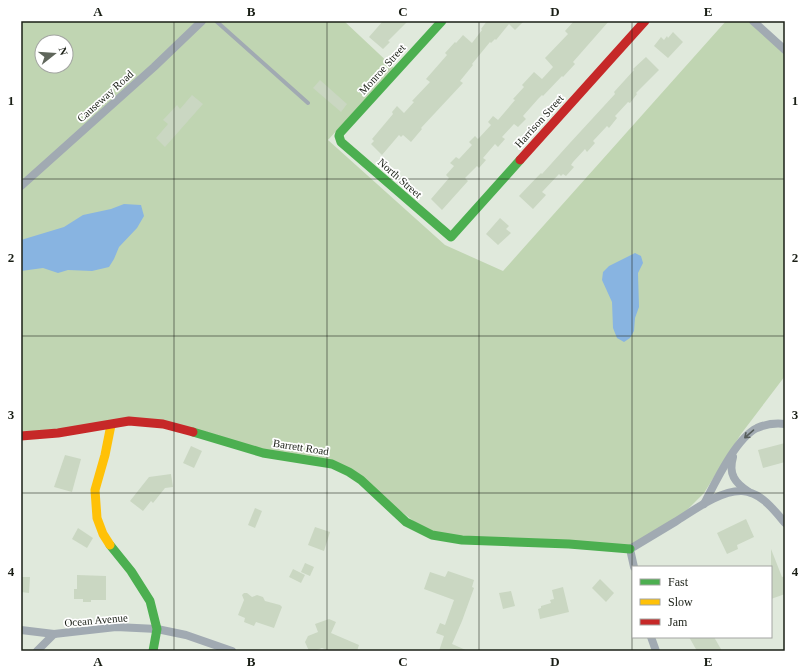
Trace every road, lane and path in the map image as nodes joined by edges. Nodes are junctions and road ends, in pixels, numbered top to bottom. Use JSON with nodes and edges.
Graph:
{"nodes":[{"id":1,"x":202,"y":21,"type":"edge"},
{"id":2,"x":216,"y":21,"type":"edge"},
{"id":3,"x":442,"y":21,"type":"edge"},
{"id":4,"x":645,"y":21,"type":"edge"},
{"id":5,"x":753,"y":21,"type":"edge"},
{"id":6,"x":785,"y":50,"type":"edge"},
{"id":7,"x":308,"y":104,"type":"dead end"},
{"id":8,"x":340,"y":134,"type":"joint"},
{"id":9,"x":21,"y":186,"type":"edge"},
{"id":10,"x":451,"y":237,"type":"joint"},
{"id":11,"x":785,"y":424,"type":"edge"},
{"id":12,"x":111,"y":425,"type":"junction"},
{"id":13,"x":21,"y":436,"type":"edge"},
{"id":14,"x":734,"y":452,"type":"junction"},
{"id":15,"x":749,"y":493,"type":"junction"},
{"id":16,"x":704,"y":504,"type":"junction"},
{"id":17,"x":785,"y":523,"type":"edge"},
{"id":18,"x":630,"y":549,"type":"junction"},
{"id":19,"x":634,"y":566,"type":"edge"},
{"id":20,"x":157,"y":629,"type":"junction"},
{"id":21,"x":21,"y":630,"type":"edge"},
{"id":22,"x":54,"y":634,"type":"junction"},
{"id":23,"x":650,"y":638,"type":"edge"},
{"id":24,"x":37,"y":651,"type":"edge"},
{"id":25,"x":153,"y":651,"type":"edge"},
{"id":26,"x":232,"y":651,"type":"edge"},
{"id":27,"x":656,"y":651,"type":"edge"}],
"edges":[{"from":1,"to":9,"type":"street","name":"Causeway Road"},
{"from":2,"to":7,"type":"lane"},
{"from":3,"to":8,"type":"street","name":"Monroe Street"},
{"from":4,"to":10,"type":"street","name":"Harrison Street"},
{"from":5,"to":6,"type":"street"},
{"from":8,"to":10,"type":"street","name":"North Street"},
{"from":11,"to":14,"type":"street","one_way":true},
{"from":12,"to":13,"type":"street","name":"Barrett Road"},
{"from":12,"to":18,"type":"street","name":"Barrett Road"},
{"from":12,"to":20,"type":"street"},
{"from":14,"to":15,"type":"street"},
{"from":14,"to":16,"type":"street"},
{"from":15,"to":16,"type":"street"},
{"from":15,"to":17,"type":"street"},
{"from":16,"to":18,"type":"street"},
{"from":18,"to":19,"type":"street"},
{"from":20,"to":22,"type":"street","name":"Ocean Avenue"},
{"from":20,"to":25,"type":"street"},
{"from":20,"to":26,"type":"street","name":"Ocean Avenue"},
{"from":21,"to":22,"type":"street"},
{"from":22,"to":24,"type":"street","name":"Ocean Avenue"},
{"from":23,"to":27,"type":"street"}]}
